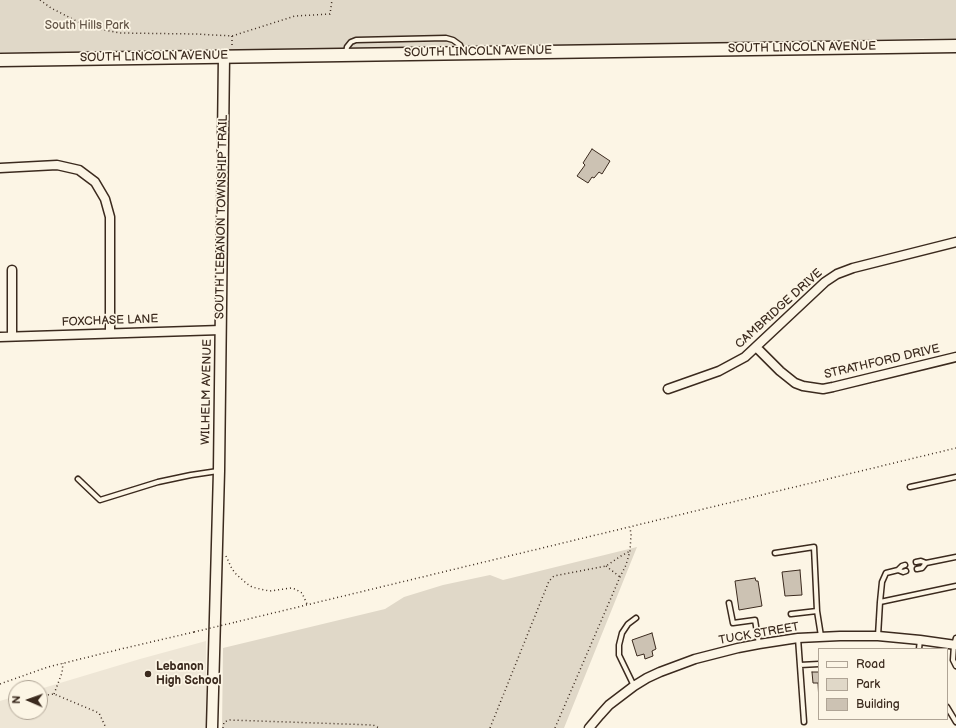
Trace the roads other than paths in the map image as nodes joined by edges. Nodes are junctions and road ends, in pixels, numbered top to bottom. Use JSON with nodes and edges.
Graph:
{"nodes":[{"id":1,"x":956,"y":46,"type":"edge"},
{"id":2,"x":228,"y":56,"type":"junction"},
{"id":3,"x":0,"y":60,"type":"edge"},
{"id":4,"x":0,"y":168,"type":"edge"},
{"id":5,"x":956,"y":242,"type":"edge"},
{"id":6,"x":12,"y":270,"type":"dead end"},
{"id":7,"x":221,"y":330,"type":"junction"},
{"id":8,"x":110,"y":333,"type":"junction"},
{"id":9,"x":12,"y":336,"type":"junction"},
{"id":10,"x":0,"y":337,"type":"edge"},
{"id":11,"x":756,"y":347,"type":"junction"},
{"id":12,"x":956,"y":357,"type":"edge"},
{"id":13,"x":668,"y":389,"type":"dead end"},
{"id":14,"x":219,"y":471,"type":"junction"},
{"id":15,"x":956,"y":477,"type":"edge"},
{"id":16,"x":78,"y":479,"type":"dead end"},
{"id":17,"x":910,"y":488,"type":"dead end"},
{"id":18,"x":775,"y":553,"type":"dead end"},
{"id":19,"x":956,"y":557,"type":"edge"},
{"id":20,"x":916,"y":562,"type":"dead end"},
{"id":21,"x":926,"y":563,"type":"junction"},
{"id":22,"x":905,"y":565,"type":"dead end"},
{"id":23,"x":918,"y":569,"type":"dead end"},
{"id":24,"x":898,"y":570,"type":"junction"},
{"id":25,"x":906,"y":571,"type":"dead end"},
{"id":26,"x":956,"y":586,"type":"edge"},
{"id":27,"x":880,"y":602,"type":"junction"},
{"id":28,"x":729,"y":603,"type":"dead end"},
{"id":29,"x":817,"y":610,"type":"junction"},
{"id":30,"x":791,"y":614,"type":"dead end"},
{"id":31,"x":636,"y":618,"type":"dead end"},
{"id":32,"x":821,"y":636,"type":"junction"},
{"id":33,"x":878,"y":636,"type":"junction"},
{"id":34,"x":798,"y":638,"type":"junction"},
{"id":35,"x":920,"y":640,"type":"junction"},
{"id":36,"x":955,"y":643,"type":"edge"},
{"id":37,"x":759,"y":644,"type":"junction"},
{"id":38,"x":919,"y":648,"type":"edge"},
{"id":39,"x":818,"y":664,"type":"edge"},
{"id":40,"x":800,"y":665,"type":"junction"},
{"id":41,"x":956,"y":666,"type":"edge"},
{"id":42,"x":634,"y":686,"type":"junction"},
{"id":43,"x":948,"y":708,"type":"edge"},
{"id":44,"x":956,"y":710,"type":"edge"},
{"id":45,"x":951,"y":713,"type":"junction"},
{"id":46,"x":804,"y":722,"type":"dead end"},
{"id":47,"x":956,"y":722,"type":"edge"},
{"id":48,"x":212,"y":728,"type":"edge"},
{"id":49,"x":589,"y":728,"type":"edge"}],
"edges":[{"from":1,"to":2,"type":"main road","name":"SOUTH LINCOLN AVENUE"},
{"from":2,"to":3,"type":"main road","name":"SOUTH LINCOLN AVENUE"},
{"from":2,"to":7,"type":"street","name":"WILHELM AVENUE"},
{"from":4,"to":8,"type":"street"},
{"from":5,"to":11,"type":"street","name":"CAMBRIDGE DRIVE"},
{"from":6,"to":9,"type":"street"},
{"from":7,"to":8,"type":"street","name":"FOXCHASE LANE"},
{"from":7,"to":14,"type":"street","name":"WILHELM AVENUE"},
{"from":8,"to":9,"type":"street","name":"FOXCHASE LANE"},
{"from":9,"to":10,"type":"street","name":"FOXCHASE LANE"},
{"from":11,"to":12,"type":"street","name":"STRATHFORD DRIVE"},
{"from":11,"to":13,"type":"street","name":"CAMBRIDGE DRIVE"},
{"from":14,"to":16,"type":"lane"},
{"from":14,"to":48,"type":"street","name":"WILHELM AVENUE"},
{"from":15,"to":17,"type":"lane"},
{"from":18,"to":29,"type":"lane"},
{"from":19,"to":21,"type":"lane"},
{"from":20,"to":21,"type":"lane"},
{"from":21,"to":23,"type":"lane"},
{"from":22,"to":24,"type":"lane"},
{"from":24,"to":25,"type":"lane"},
{"from":24,"to":27,"type":"lane"},
{"from":26,"to":27,"type":"lane"},
{"from":27,"to":33,"type":"lane"},
{"from":28,"to":37,"type":"lane"},
{"from":29,"to":30,"type":"lane"},
{"from":29,"to":32,"type":"lane"},
{"from":31,"to":42,"type":"lane"},
{"from":32,"to":33,"type":"street","name":"TUCK STREET"},
{"from":32,"to":34,"type":"street","name":"TUCK STREET"},
{"from":33,"to":35,"type":"street","name":"TUCK STREET"},
{"from":34,"to":37,"type":"street","name":"TUCK STREET"},
{"from":34,"to":40,"type":"lane"},
{"from":35,"to":36,"type":"street","name":"TUCK STREET"},
{"from":35,"to":38,"type":"lane"},
{"from":36,"to":41,"type":"lane"},
{"from":37,"to":42,"type":"street","name":"TUCK STREET"},
{"from":39,"to":40,"type":"lane"},
{"from":40,"to":46,"type":"lane"},
{"from":42,"to":49,"type":"street","name":"TUCK STREET"},
{"from":43,"to":45,"type":"lane"},
{"from":44,"to":45,"type":"lane"},
{"from":45,"to":47,"type":"lane"}]}
